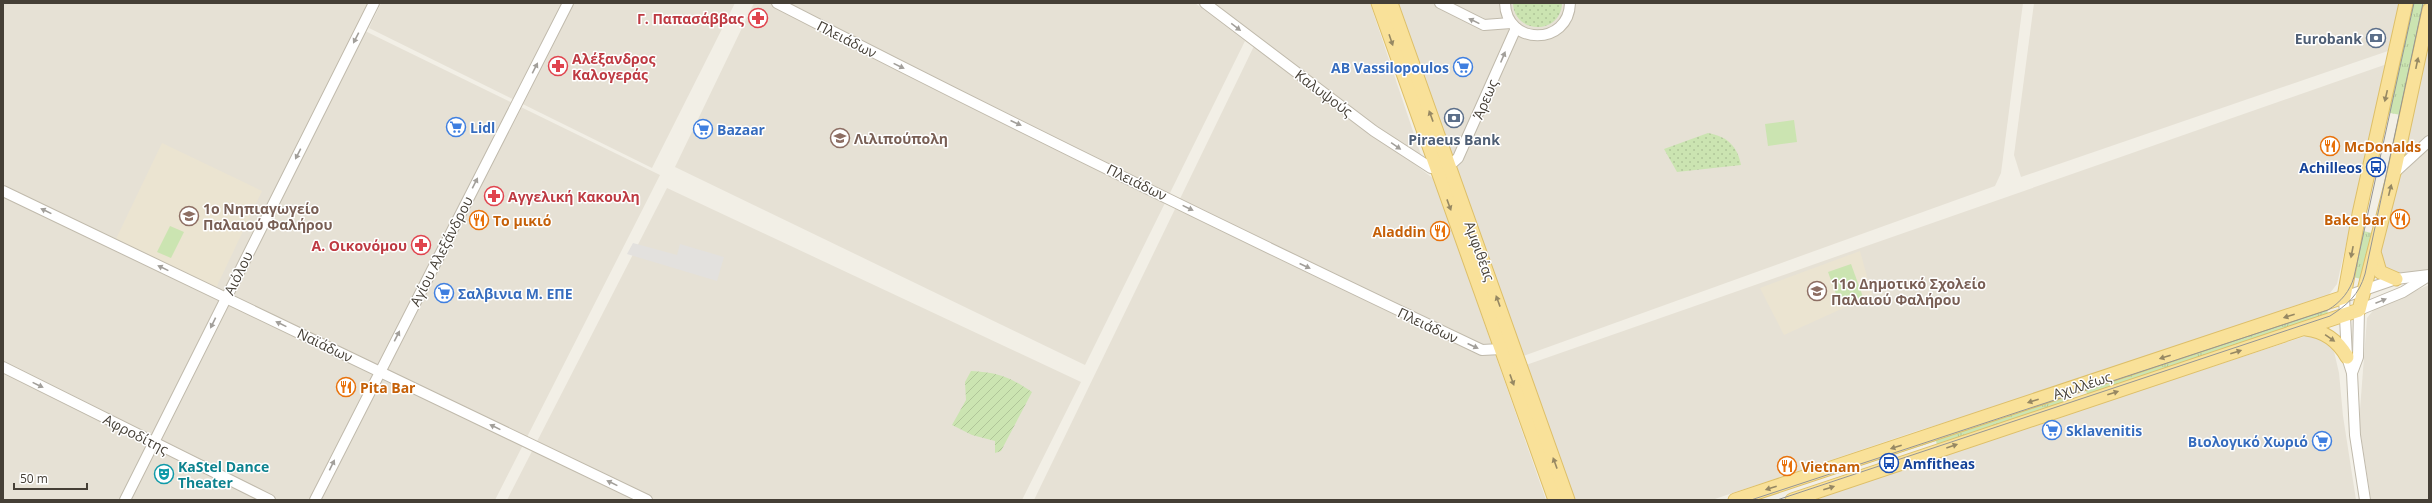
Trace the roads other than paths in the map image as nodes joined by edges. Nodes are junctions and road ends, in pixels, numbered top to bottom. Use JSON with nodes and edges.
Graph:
{"nodes":[{"id":1,"x":374,"y":3,"type":"edge"},
{"id":2,"x":568,"y":3,"type":"edge"},
{"id":3,"x":777,"y":3,"type":"edge"},
{"id":4,"x":1205,"y":3,"type":"edge"},
{"id":5,"x":1378,"y":3,"type":"edge"},
{"id":6,"x":1391,"y":3,"type":"edge"},
{"id":7,"x":1440,"y":3,"type":"edge"},
{"id":8,"x":1505,"y":3,"type":"edge"},
{"id":9,"x":1570,"y":3,"type":"edge"},
{"id":10,"x":2406,"y":3,"type":"edge"},
{"id":11,"x":2429,"y":10,"type":"edge"},
{"id":12,"x":1514,"y":25,"type":"junction"},
{"id":13,"x":2429,"y":141,"type":"edge"},
{"id":14,"x":1449,"y":166,"type":"junction"},
{"id":15,"x":1436,"y":168,"type":"junction"},
{"id":16,"x":2394,"y":173,"type":"junction"},
{"id":17,"x":3,"y":191,"type":"edge"},
{"id":18,"x":2375,"y":255,"type":"junction"},
{"id":19,"x":2429,"y":275,"type":"edge"},
{"id":20,"x":2396,"y":279,"type":"junction"},
{"id":21,"x":2365,"y":290,"type":"junction"},
{"id":22,"x":2344,"y":297,"type":"junction"},
{"id":23,"x":226,"y":298,"type":"junction"},
{"id":24,"x":2359,"y":310,"type":"junction"},
{"id":25,"x":2345,"y":315,"type":"junction"},
{"id":26,"x":2306,"y":329,"type":"junction"},
{"id":27,"x":1501,"y":349,"type":"junction"},
{"id":28,"x":2347,"y":357,"type":"junction"},
{"id":29,"x":3,"y":367,"type":"edge"},
{"id":30,"x":379,"y":371,"type":"junction"},
{"id":31,"x":2352,"y":372,"type":"junction"},
{"id":32,"x":154,"y":442,"type":"junction"},
{"id":33,"x":125,"y":500,"type":"edge"},
{"id":34,"x":270,"y":500,"type":"edge"},
{"id":35,"x":315,"y":500,"type":"edge"},
{"id":36,"x":647,"y":500,"type":"edge"},
{"id":37,"x":1555,"y":500,"type":"edge"},
{"id":38,"x":1568,"y":500,"type":"edge"},
{"id":39,"x":1735,"y":500,"type":"edge"},
{"id":40,"x":1792,"y":500,"type":"edge"},
{"id":41,"x":2365,"y":500,"type":"edge"}],
"edges":[{"from":1,"to":23,"type":"street","name":"Αιόλου","one_way":true},
{"from":30,"to":2,"type":"street","name":"Αγίου Αλεξάνδρου","one_way":true},
{"from":3,"to":27,"type":"street","name":"Πλειάδων","one_way":true},
{"from":4,"to":15,"type":"street","name":"Καλυψούς","one_way":true},
{"from":5,"to":15,"type":"main road","name":"Αμφιθέας","one_way":true},
{"from":14,"to":6,"type":"main road","name":"Αμφιθέας","one_way":true},
{"from":12,"to":7,"type":"street","one_way":true},
{"from":8,"to":12,"type":"street"},
{"from":9,"to":12,"type":"street"},
{"from":10,"to":22,"type":"main road","one_way":true},
{"from":16,"to":11,"type":"main road","one_way":true},
{"from":14,"to":12,"type":"street","name":"Άρεως","one_way":true},
{"from":13,"to":16,"type":"street"},
{"from":14,"to":15,"type":"street"},
{"from":38,"to":14,"type":"main road","name":"Αμφιθέας","one_way":true},
{"from":15,"to":27,"type":"main road","name":"Αμφιθέας","one_way":true},
{"from":18,"to":16,"type":"main road","one_way":true},
{"from":23,"to":17,"type":"street","name":"Ναϊάδων","one_way":true},
{"from":18,"to":20,"type":"main road"},
{"from":18,"to":21,"type":"main road"},
{"from":19,"to":20,"type":"street","name":"Αχιλλέως"},
{"from":24,"to":19,"type":"street","name":"Αχιλλέως","one_way":true},
{"from":20,"to":21,"type":"street","name":"Αχιλλέως"},
{"from":21,"to":22,"type":"street","name":"Αχιλλέως"},
{"from":21,"to":24,"type":"main road"},
{"from":22,"to":25,"type":"street"},
{"from":22,"to":39,"type":"main road","name":"Αχιλλέως","one_way":true},
{"from":30,"to":23,"type":"street","name":"Ναϊάδων","one_way":true},
{"from":23,"to":32,"type":"street","name":"Αιόλου","one_way":true},
{"from":24,"to":25,"type":"main road","name":"Αχιλλέως"},
{"from":24,"to":31,"type":"street"},
{"from":25,"to":26,"type":"main road","name":"Αχιλλέως"},
{"from":25,"to":28,"type":"street"},
{"from":26,"to":28,"type":"main road","one_way":true},
{"from":40,"to":26,"type":"main road","name":"Αχιλλέως","one_way":true},
{"from":27,"to":37,"type":"main road","name":"Αμφιθέας","one_way":true},
{"from":28,"to":31,"type":"street"},
{"from":29,"to":32,"type":"street","name":"Αφροδίτης","one_way":true},
{"from":35,"to":30,"type":"street","name":"Αγίου Αλεξάνδρου","one_way":true},
{"from":36,"to":30,"type":"street","name":"Ναϊάδων","one_way":true},
{"from":31,"to":41,"type":"street"},
{"from":32,"to":33,"type":"street","name":"Αιόλου"},
{"from":32,"to":34,"type":"street","name":"Αφροδίτης"}]}
